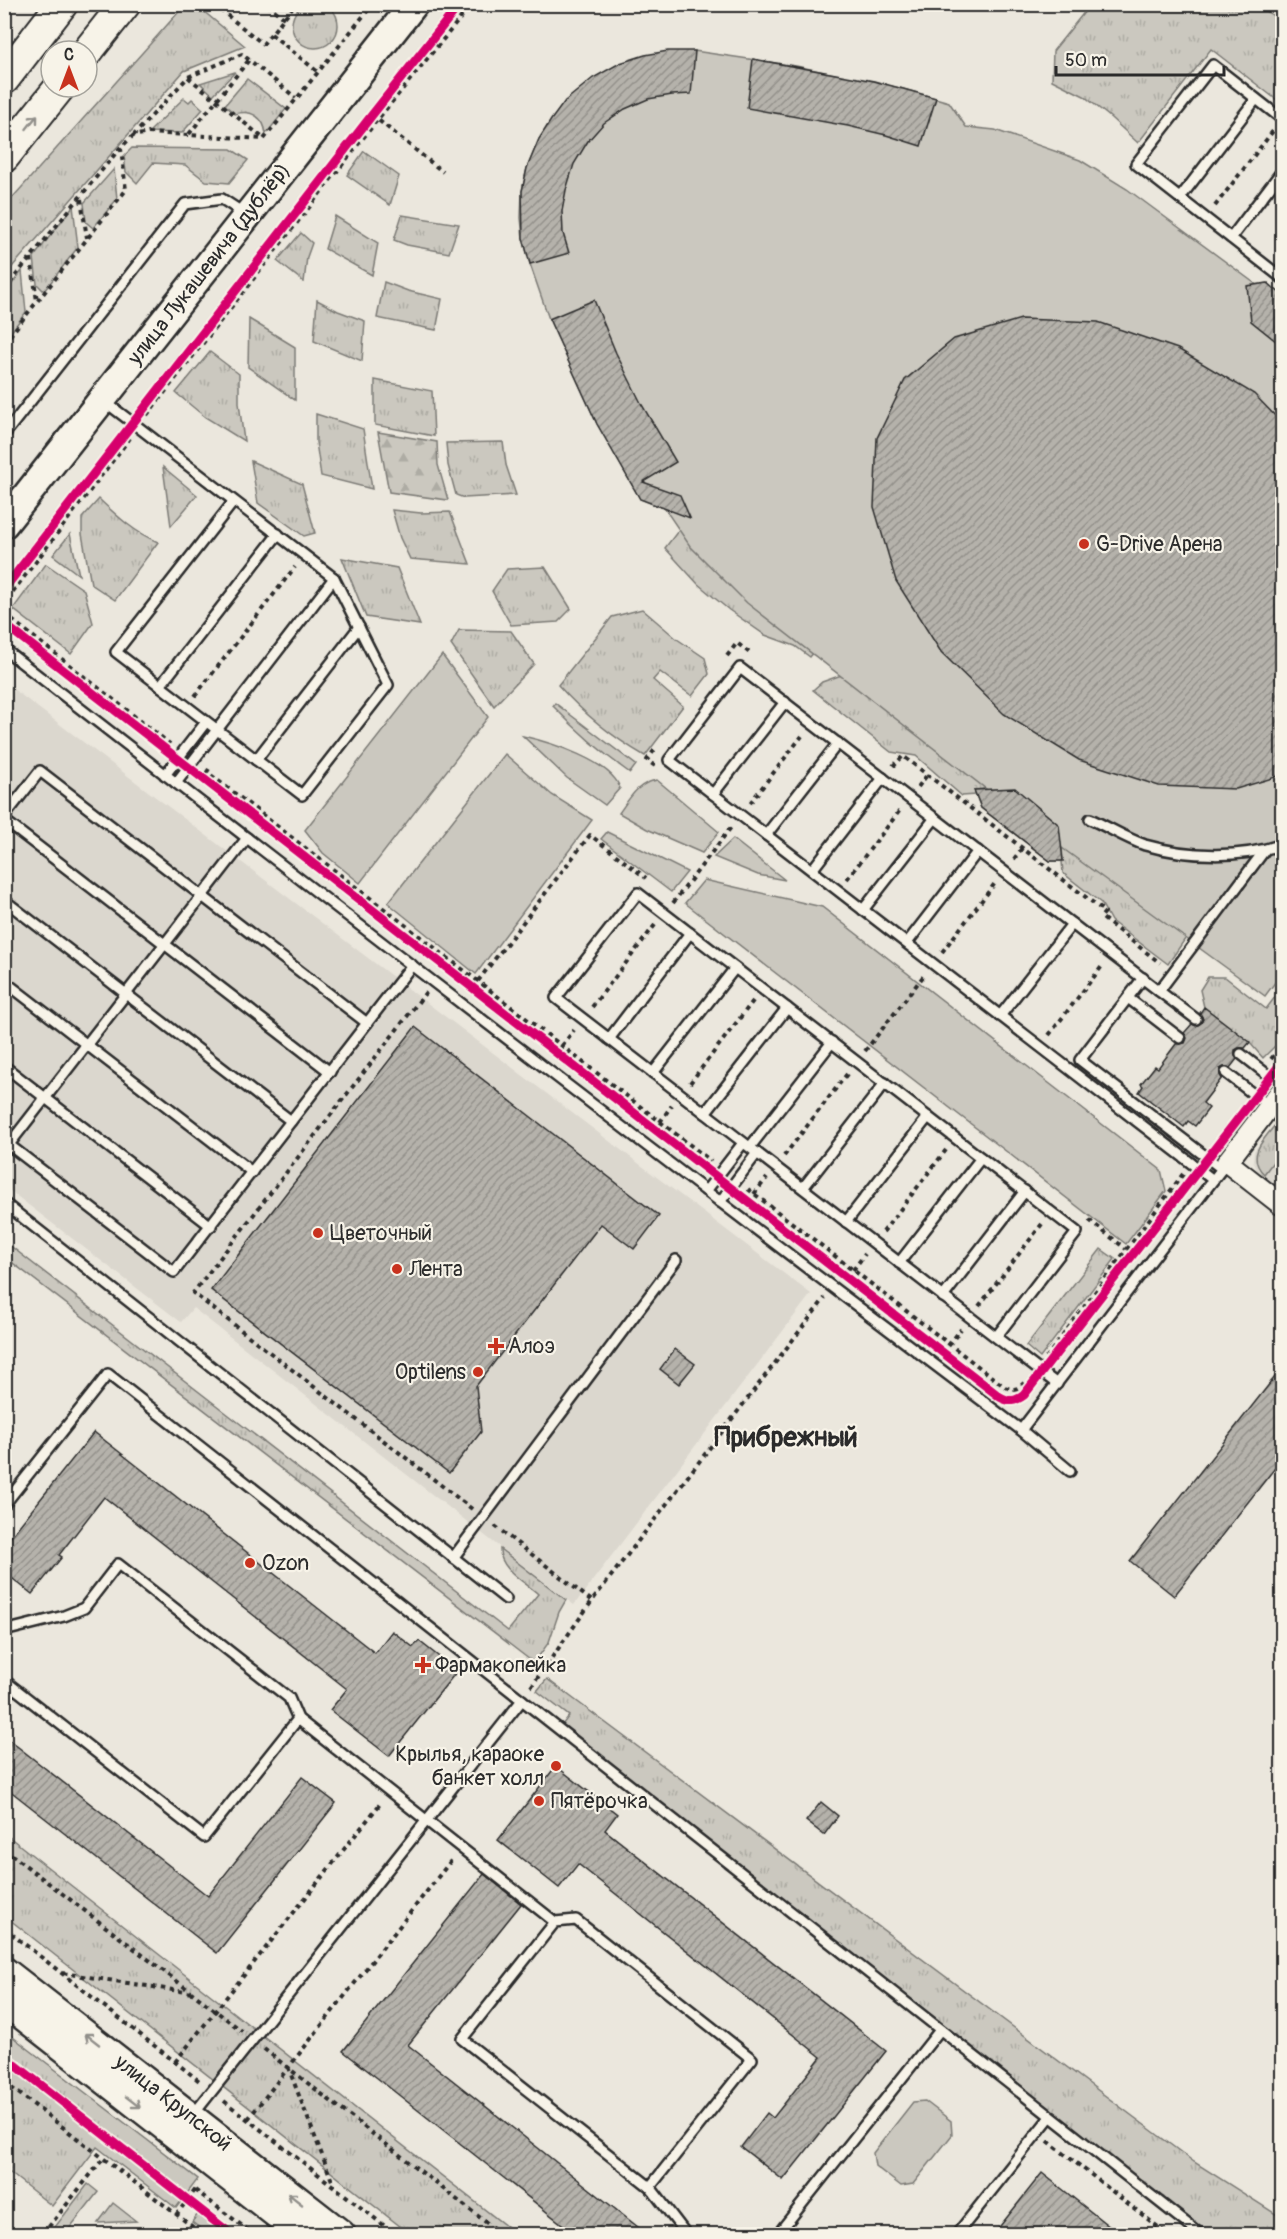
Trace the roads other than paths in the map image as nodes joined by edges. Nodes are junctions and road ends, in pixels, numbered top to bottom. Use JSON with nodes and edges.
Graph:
{"nodes":[{"id":1,"x":62,"y":4,"type":"edge"},
{"id":2,"x":125,"y":4,"type":"edge"},
{"id":3,"x":414,"y":4,"type":"edge"},
{"id":4,"x":97,"y":39,"type":"edge"},
{"id":5,"x":4,"y":79,"type":"edge"},
{"id":6,"x":50,"y":99,"type":"edge"},
{"id":7,"x":1256,"y":99,"type":"junction"},
{"id":8,"x":1282,"y":119,"type":"edge"},
{"id":9,"x":4,"y":157,"type":"edge"},
{"id":10,"x":1282,"y":171,"type":"edge"},
{"id":11,"x":1180,"y":198,"type":"junction"},
{"id":12,"x":247,"y":216,"type":"junction"},
{"id":13,"x":1230,"y":238,"type":"junction"},
{"id":14,"x":1282,"y":264,"type":"edge"},
{"id":15,"x":1279,"y":275,"type":"edge"},
{"id":16,"x":102,"y":399,"type":"junction"},
{"id":17,"x":4,"y":435,"type":"edge"},
{"id":18,"x":234,"y":501,"type":"junction"},
{"id":19,"x":4,"y":524,"type":"edge"},
{"id":20,"x":278,"y":534,"type":"junction"},
{"id":21,"x":334,"y":578,"type":"junction"},
{"id":22,"x":359,"y":627,"type":"junction"},
{"id":23,"x":4,"y":649,"type":"edge"},
{"id":24,"x":160,"y":686,"type":"junction"},
{"id":25,"x":784,"y":702,"type":"junction"},
{"id":26,"x":206,"y":722,"type":"junction"},
{"id":27,"x":217,"y":730,"type":"junction"},
{"id":28,"x":838,"y":743,"type":"junction"},
{"id":29,"x":256,"y":760,"type":"junction"},
{"id":30,"x":165,"y":775,"type":"junction"},
{"id":31,"x":883,"y":778,"type":"junction"},
{"id":32,"x":176,"y":783,"type":"junction"},
{"id":33,"x":713,"y":794,"type":"junction"},
{"id":34,"x":935,"y":818,"type":"junction"},
{"id":35,"x":4,"y":819,"type":"edge"},
{"id":36,"x":1090,"y":819,"type":"dead end"},
{"id":37,"x":766,"y":835,"type":"junction"},
{"id":38,"x":247,"y":838,"type":"junction"},
{"id":39,"x":1282,"y":844,"type":"edge"},
{"id":40,"x":978,"y":851,"type":"junction"},
{"id":41,"x":1264,"y":851,"type":"junction"},
{"id":42,"x":812,"y":870,"type":"junction"},
{"id":43,"x":202,"y":896,"type":"junction"},
{"id":44,"x":4,"y":900,"type":"edge"},
{"id":45,"x":863,"y":910,"type":"junction"},
{"id":46,"x":1072,"y":924,"type":"junction"},
{"id":47,"x":690,"y":933,"type":"junction"},
{"id":48,"x":165,"y":944,"type":"junction"},
{"id":49,"x":907,"y":944,"type":"junction"},
{"id":50,"x":412,"y":965,"type":"junction"},
{"id":51,"x":735,"y":968,"type":"junction"},
{"id":52,"x":1143,"y":978,"type":"junction"},
{"id":53,"x":4,"y":981,"type":"edge"},
{"id":54,"x":1159,"y":991,"type":"junction"},
{"id":55,"x":126,"y":994,"type":"junction"},
{"id":56,"x":1128,"y":998,"type":"junction"},
{"id":57,"x":787,"y":1008,"type":"junction"},
{"id":58,"x":1000,"y":1016,"type":"junction"},
{"id":59,"x":1196,"y":1019,"type":"dead end"},
{"id":60,"x":368,"y":1023,"type":"junction"},
{"id":61,"x":609,"y":1038,"type":"junction"},
{"id":62,"x":1180,"y":1038,"type":"dead end"},
{"id":63,"x":832,"y":1042,"type":"junction"},
{"id":64,"x":87,"y":1044,"type":"junction"},
{"id":65,"x":1241,"y":1054,"type":"dead end"},
{"id":66,"x":4,"y":1066,"type":"edge"},
{"id":67,"x":330,"y":1072,"type":"junction"},
{"id":68,"x":654,"y":1073,"type":"junction"},
{"id":69,"x":1226,"y":1073,"type":"dead end"},
{"id":70,"x":885,"y":1083,"type":"junction"},
{"id":71,"x":1282,"y":1088,"type":"edge"},
{"id":72,"x":45,"y":1098,"type":"junction"},
{"id":73,"x":1270,"y":1107,"type":"junction"},
{"id":74,"x":705,"y":1113,"type":"junction"},
{"id":75,"x":928,"y":1117,"type":"junction"},
{"id":76,"x":291,"y":1121,"type":"junction"},
{"id":77,"x":6,"y":1146,"type":"edge"},
{"id":78,"x":750,"y":1148,"type":"junction"},
{"id":79,"x":981,"y":1158,"type":"junction"},
{"id":80,"x":1225,"y":1165,"type":"junction"},
{"id":81,"x":252,"y":1172,"type":"junction"},
{"id":82,"x":1213,"y":1180,"type":"junction"},
{"id":83,"x":803,"y":1188,"type":"junction"},
{"id":84,"x":706,"y":1191,"type":"junction"},
{"id":85,"x":1025,"y":1191,"type":"junction"},
{"id":86,"x":720,"y":1202,"type":"junction"},
{"id":87,"x":4,"y":1203,"type":"edge"},
{"id":88,"x":1282,"y":1205,"type":"edge"},
{"id":89,"x":846,"y":1222,"type":"junction"},
{"id":90,"x":211,"y":1226,"type":"junction"},
{"id":91,"x":676,"y":1260,"type":"dead end"},
{"id":92,"x":899,"y":1263,"type":"junction"},
{"id":93,"x":943,"y":1297,"type":"junction"},
{"id":94,"x":996,"y":1337,"type":"junction"},
{"id":95,"x":1056,"y":1384,"type":"junction"},
{"id":96,"x":1021,"y":1430,"type":"junction"},
{"id":97,"x":1070,"y":1471,"type":"dead end"},
{"id":98,"x":4,"y":1505,"type":"edge"},
{"id":99,"x":453,"y":1558,"type":"junction"},
{"id":100,"x":506,"y":1599,"type":"dead end"},
{"id":101,"x":4,"y":1630,"type":"edge"},
{"id":102,"x":4,"y":1680,"type":"edge"},
{"id":103,"x":522,"y":1700,"type":"junction"},
{"id":104,"x":298,"y":1719,"type":"junction"},
{"id":105,"x":427,"y":1820,"type":"junction"},
{"id":106,"x":555,"y":1922,"type":"junction"},
{"id":107,"x":4,"y":1971,"type":"edge"},
{"id":108,"x":4,"y":2001,"type":"edge"},
{"id":109,"x":940,"y":2030,"type":"junction"},
{"id":110,"x":192,"y":2117,"type":"junction"},
{"id":111,"x":1050,"y":2117,"type":"junction"},
{"id":112,"x":650,"y":2187,"type":"junction"},
{"id":113,"x":4,"y":2230,"type":"edge"},
{"id":114,"x":686,"y":2234,"type":"edge"},
{"id":115,"x":10,"y":2235,"type":"edge"},
{"id":116,"x":302,"y":2235,"type":"edge"},
{"id":117,"x":341,"y":2235,"type":"edge"},
{"id":118,"x":778,"y":2235,"type":"edge"},
{"id":119,"x":957,"y":2235,"type":"edge"},
{"id":120,"x":1200,"y":2235,"type":"edge"}],
"edges":[{"from":1,"to":5,"type":"main road"},
{"from":2,"to":4,"type":"main road"},
{"from":3,"to":12,"type":"main road","name":"улица Лукашевича (дублёр)"},
{"from":9,"to":6,"type":"main road","one_way":true},
{"from":7,"to":8,"type":"lane"},
{"from":7,"to":11,"type":"lane"},
{"from":7,"to":11,"type":"lane"},
{"from":10,"to":13,"type":"lane"},
{"from":11,"to":13,"type":"lane"},
{"from":12,"to":16,"type":"main road","name":"улица Лукашевича (дублёр)"},
{"from":12,"to":17,"type":"lane"},
{"from":13,"to":15,"type":"lane"},
{"from":14,"to":15,"type":"lane"},
{"from":16,"to":18,"type":"lane"},
{"from":16,"to":19,"type":"main road","name":"улица Лукашевича (дублёр)"},
{"from":18,"to":20,"type":"lane"},
{"from":18,"to":24,"type":"lane"},
{"from":20,"to":21,"type":"lane"},
{"from":20,"to":24,"type":"lane"},
{"from":21,"to":22,"type":"lane"},
{"from":21,"to":27,"type":"lane"},
{"from":22,"to":29,"type":"lane"},
{"from":22,"to":29,"type":"lane"},
{"from":23,"to":30,"type":"lane"},
{"from":24,"to":26,"type":"lane"},
{"from":25,"to":28,"type":"lane"},
{"from":25,"to":33,"type":"lane"},
{"from":25,"to":33,"type":"lane"},
{"from":26,"to":27,"type":"lane"},
{"from":26,"to":30,"type":"lane"},
{"from":27,"to":29,"type":"lane"},
{"from":27,"to":32,"type":"lane"},
{"from":28,"to":31,"type":"lane"},
{"from":28,"to":37,"type":"lane"},
{"from":30,"to":32,"type":"lane"},
{"from":31,"to":34,"type":"lane"},
{"from":31,"to":42,"type":"lane"},
{"from":32,"to":38,"type":"lane"},
{"from":33,"to":37,"type":"lane"},
{"from":34,"to":40,"type":"lane"},
{"from":34,"to":45,"type":"lane"},
{"from":35,"to":43,"type":"lane"},
{"from":35,"to":48,"type":"lane"},
{"from":36,"to":41,"type":"lane"},
{"from":37,"to":42,"type":"lane"},
{"from":38,"to":43,"type":"lane"},
{"from":38,"to":50,"type":"lane"},
{"from":39,"to":41,"type":"lane"},
{"from":40,"to":46,"type":"lane"},
{"from":40,"to":49,"type":"lane"},
{"from":41,"to":54,"type":"lane"},
{"from":42,"to":45,"type":"lane"},
{"from":43,"to":48,"type":"lane"},
{"from":43,"to":60,"type":"lane"},
{"from":44,"to":55,"type":"lane"},
{"from":45,"to":49,"type":"lane"},
{"from":46,"to":52,"type":"lane"},
{"from":46,"to":58,"type":"lane"},
{"from":47,"to":51,"type":"lane"},
{"from":47,"to":61,"type":"lane"},
{"from":47,"to":61,"type":"lane"},
{"from":48,"to":55,"type":"lane"},
{"from":48,"to":67,"type":"lane"},
{"from":49,"to":58,"type":"lane"},
{"from":50,"to":60,"type":"lane"},
{"from":50,"to":84,"type":"lane"},
{"from":51,"to":57,"type":"lane"},
{"from":51,"to":68,"type":"lane"},
{"from":52,"to":54,"type":"lane"},
{"from":52,"to":56,"type":"lane"},
{"from":53,"to":64,"type":"lane"},
{"from":54,"to":59,"type":"lane"},
{"from":55,"to":64,"type":"lane"},
{"from":55,"to":76,"type":"lane"},
{"from":56,"to":62,"type":"lane"},
{"from":56,"to":80,"type":"lane"},
{"from":57,"to":63,"type":"lane"},
{"from":57,"to":74,"type":"lane"},
{"from":58,"to":82,"type":"lane"},
{"from":60,"to":67,"type":"lane"},
{"from":61,"to":68,"type":"lane"},
{"from":63,"to":70,"type":"lane"},
{"from":63,"to":78,"type":"lane"},
{"from":64,"to":72,"type":"lane"},
{"from":64,"to":81,"type":"lane"},
{"from":65,"to":71,"type":"lane"},
{"from":66,"to":72,"type":"lane"},
{"from":67,"to":76,"type":"lane"},
{"from":68,"to":74,"type":"lane"},
{"from":69,"to":73,"type":"lane"},
{"from":70,"to":75,"type":"lane"},
{"from":70,"to":83,"type":"lane"},
{"from":71,"to":73,"type":"street"},
{"from":72,"to":77,"type":"lane"},
{"from":72,"to":90,"type":"lane"},
{"from":73,"to":80,"type":"street"},
{"from":74,"to":78,"type":"lane"},
{"from":75,"to":79,"type":"lane"},
{"from":75,"to":89,"type":"lane"},
{"from":76,"to":81,"type":"lane"},
{"from":77,"to":90,"type":"lane"},
{"from":78,"to":83,"type":"lane"},
{"from":78,"to":84,"type":"lane"},
{"from":78,"to":86,"type":"lane"},
{"from":79,"to":85,"type":"lane"},
{"from":79,"to":92,"type":"lane"},
{"from":80,"to":82,"type":"lane"},
{"from":80,"to":88,"type":"street"},
{"from":81,"to":90,"type":"lane"},
{"from":82,"to":95,"type":"lane"},
{"from":83,"to":89,"type":"lane"},
{"from":84,"to":86,"type":"lane"},
{"from":85,"to":93,"type":"lane"},
{"from":85,"to":94,"type":"lane"},
{"from":86,"to":96,"type":"lane"},
{"from":87,"to":99,"type":"lane"},
{"from":89,"to":92,"type":"lane"},
{"from":91,"to":99,"type":"lane"},
{"from":92,"to":93,"type":"lane"},
{"from":93,"to":94,"type":"lane"},
{"from":94,"to":95,"type":"lane"},
{"from":95,"to":96,"type":"lane"},
{"from":96,"to":97,"type":"lane"},
{"from":98,"to":103,"type":"lane"},
{"from":99,"to":100,"type":"lane"},
{"from":101,"to":104,"type":"lane"},
{"from":102,"to":104,"type":"lane"},
{"from":103,"to":105,"type":"lane"},
{"from":103,"to":109,"type":"lane"},
{"from":104,"to":105,"type":"lane"},
{"from":105,"to":106,"type":"lane"},
{"from":105,"to":110,"type":"lane"},
{"from":106,"to":112,"type":"lane"},
{"from":106,"to":112,"type":"lane"},
{"from":110,"to":107,"type":"main road","name":"улица Крупской","one_way":true},
{"from":108,"to":116,"type":"main road","name":"улица Крупской","one_way":true},
{"from":109,"to":111,"type":"lane"},
{"from":109,"to":118,"type":"lane"},
{"from":117,"to":110,"type":"main road","name":"улица Крупской","one_way":true},
{"from":111,"to":119,"type":"lane"},
{"from":111,"to":120,"type":"lane"},
{"from":112,"to":114,"type":"lane"},
{"from":113,"to":115,"type":"lane"}]}
